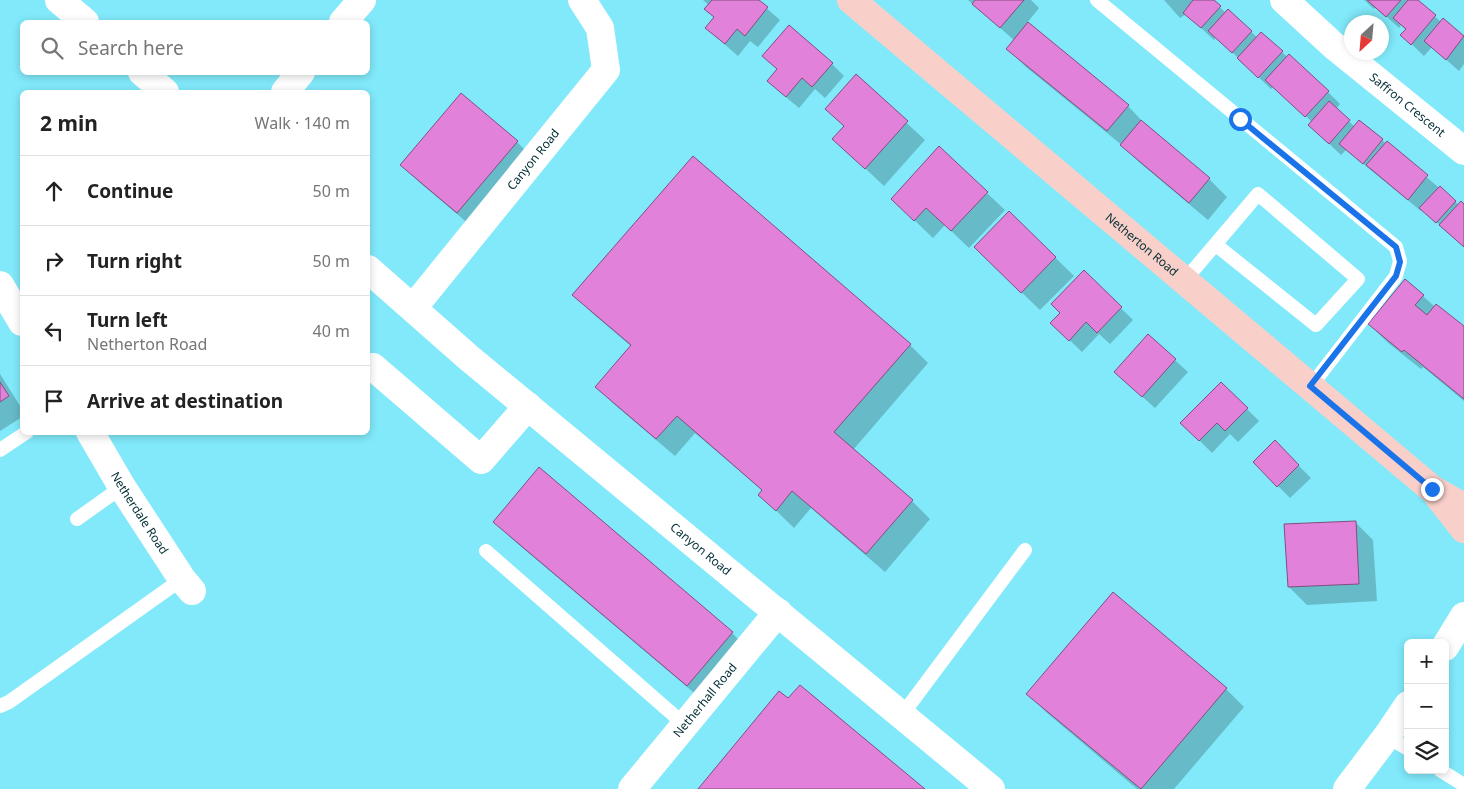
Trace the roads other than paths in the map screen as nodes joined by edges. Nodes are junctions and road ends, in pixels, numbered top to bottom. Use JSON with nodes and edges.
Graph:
{"nodes":[{"id":1,"x":59,"y":0,"type":"edge"},
{"id":2,"x":362,"y":0,"type":"edge"},
{"id":3,"x":582,"y":0,"type":"edge"},
{"id":4,"x":851,"y":0,"type":"edge"},
{"id":5,"x":1097,"y":0,"type":"edge"},
{"id":6,"x":1284,"y":0,"type":"edge"},
{"id":7,"x":83,"y":20,"type":"edge"},
{"id":8,"x":345,"y":20,"type":"edge"},
{"id":9,"x":145,"y":75,"type":"edge"},
{"id":10,"x":299,"y":75,"type":"edge"},
{"id":11,"x":163,"y":90,"type":"edge"},
{"id":12,"x":287,"y":90,"type":"edge"},
{"id":13,"x":1464,"y":151,"type":"edge"},
{"id":14,"x":1216,"y":245,"type":"junction"},
{"id":15,"x":370,"y":271,"type":"edge"},
{"id":16,"x":1185,"y":280,"type":"junction"},
{"id":17,"x":0,"y":285,"type":"edge"},
{"id":18,"x":413,"y":308,"type":"junction"},
{"id":19,"x":20,"y":319,"type":"edge"},
{"id":20,"x":373,"y":367,"type":"dead end"},
{"id":21,"x":1310,"y":386,"type":"junction"},
{"id":22,"x":528,"y":406,"type":"junction"},
{"id":23,"x":22,"y":435,"type":"edge"},
{"id":24,"x":92,"y":435,"type":"edge"},
{"id":25,"x":0,"y":450,"type":"edge"},
{"id":26,"x":122,"y":487,"type":"junction"},
{"id":27,"x":1432,"y":489,"type":"junction"},
{"id":28,"x":1464,"y":507,"type":"edge"},
{"id":29,"x":77,"y":518,"type":"dead end"},
{"id":30,"x":1464,"y":529,"type":"edge"},
{"id":31,"x":1025,"y":550,"type":"dead end"},
{"id":32,"x":486,"y":551,"type":"dead end"},
{"id":33,"x":187,"y":585,"type":"joint"},
{"id":34,"x":778,"y":612,"type":"junction"},
{"id":35,"x":1464,"y":616,"type":"edge"},
{"id":36,"x":1449,"y":640,"type":"edge"},
{"id":37,"x":1464,"y":650,"type":"edge"},
{"id":38,"x":1449,"y":660,"type":"edge"},
{"id":39,"x":0,"y":706,"type":"edge"},
{"id":40,"x":902,"y":715,"type":"junction"},
{"id":41,"x":1404,"y":720,"type":"edge"},
{"id":42,"x":685,"y":725,"type":"junction"},
{"id":43,"x":1398,"y":743,"type":"edge"},
{"id":44,"x":1446,"y":774,"type":"edge"},
{"id":45,"x":1464,"y":785,"type":"edge"},
{"id":46,"x":632,"y":789,"type":"edge"},
{"id":47,"x":991,"y":789,"type":"edge"},
{"id":48,"x":1346,"y":789,"type":"edge"}],
"edges":[{"from":1,"to":7,"type":"street"},
{"from":2,"to":8,"type":"street"},
{"from":3,"to":18,"type":"street","name":"Canyon Road"},
{"from":4,"to":16,"type":"main road","name":"Netherton Road"},
{"from":5,"to":21,"type":"lane"},
{"from":6,"to":13,"type":"street","name":"Saffron Crescent"},
{"from":9,"to":11,"type":"street"},
{"from":10,"to":12,"type":"street"},
{"from":14,"to":14,"type":"lane"},
{"from":14,"to":16,"type":"lane"},
{"from":15,"to":18,"type":"street","name":"Canyon Road"},
{"from":16,"to":21,"type":"main road","name":"Netherton Road"},
{"from":17,"to":19,"type":"street"},
{"from":18,"to":22,"type":"street","name":"Canyon Road"},
{"from":20,"to":22,"type":"street"},
{"from":21,"to":27,"type":"main road","name":"Netherton Road"},
{"from":22,"to":34,"type":"street","name":"Canyon Road"},
{"from":23,"to":25,"type":"lane"},
{"from":24,"to":26,"type":"street","name":"Netherdale Road"},
{"from":26,"to":29,"type":"lane"},
{"from":26,"to":33,"type":"street","name":"Netherdale Road"},
{"from":27,"to":28,"type":"main road","name":"Netherton Road"},
{"from":27,"to":30,"type":"main road","name":"Netherton Road"},
{"from":31,"to":40,"type":"lane"},
{"from":32,"to":42,"type":"lane"},
{"from":33,"to":39,"type":"lane"},
{"from":34,"to":40,"type":"street","name":"Canyon Road"},
{"from":34,"to":42,"type":"street","name":"Netherhall Road"},
{"from":35,"to":36,"type":"street"},
{"from":37,"to":38,"type":"street"},
{"from":40,"to":47,"type":"street","name":"Canyon Road"},
{"from":41,"to":43,"type":"street"},
{"from":42,"to":46,"type":"street","name":"Netherhall Road"},
{"from":43,"to":48,"type":"street"},
{"from":44,"to":45,"type":"lane"}]}
